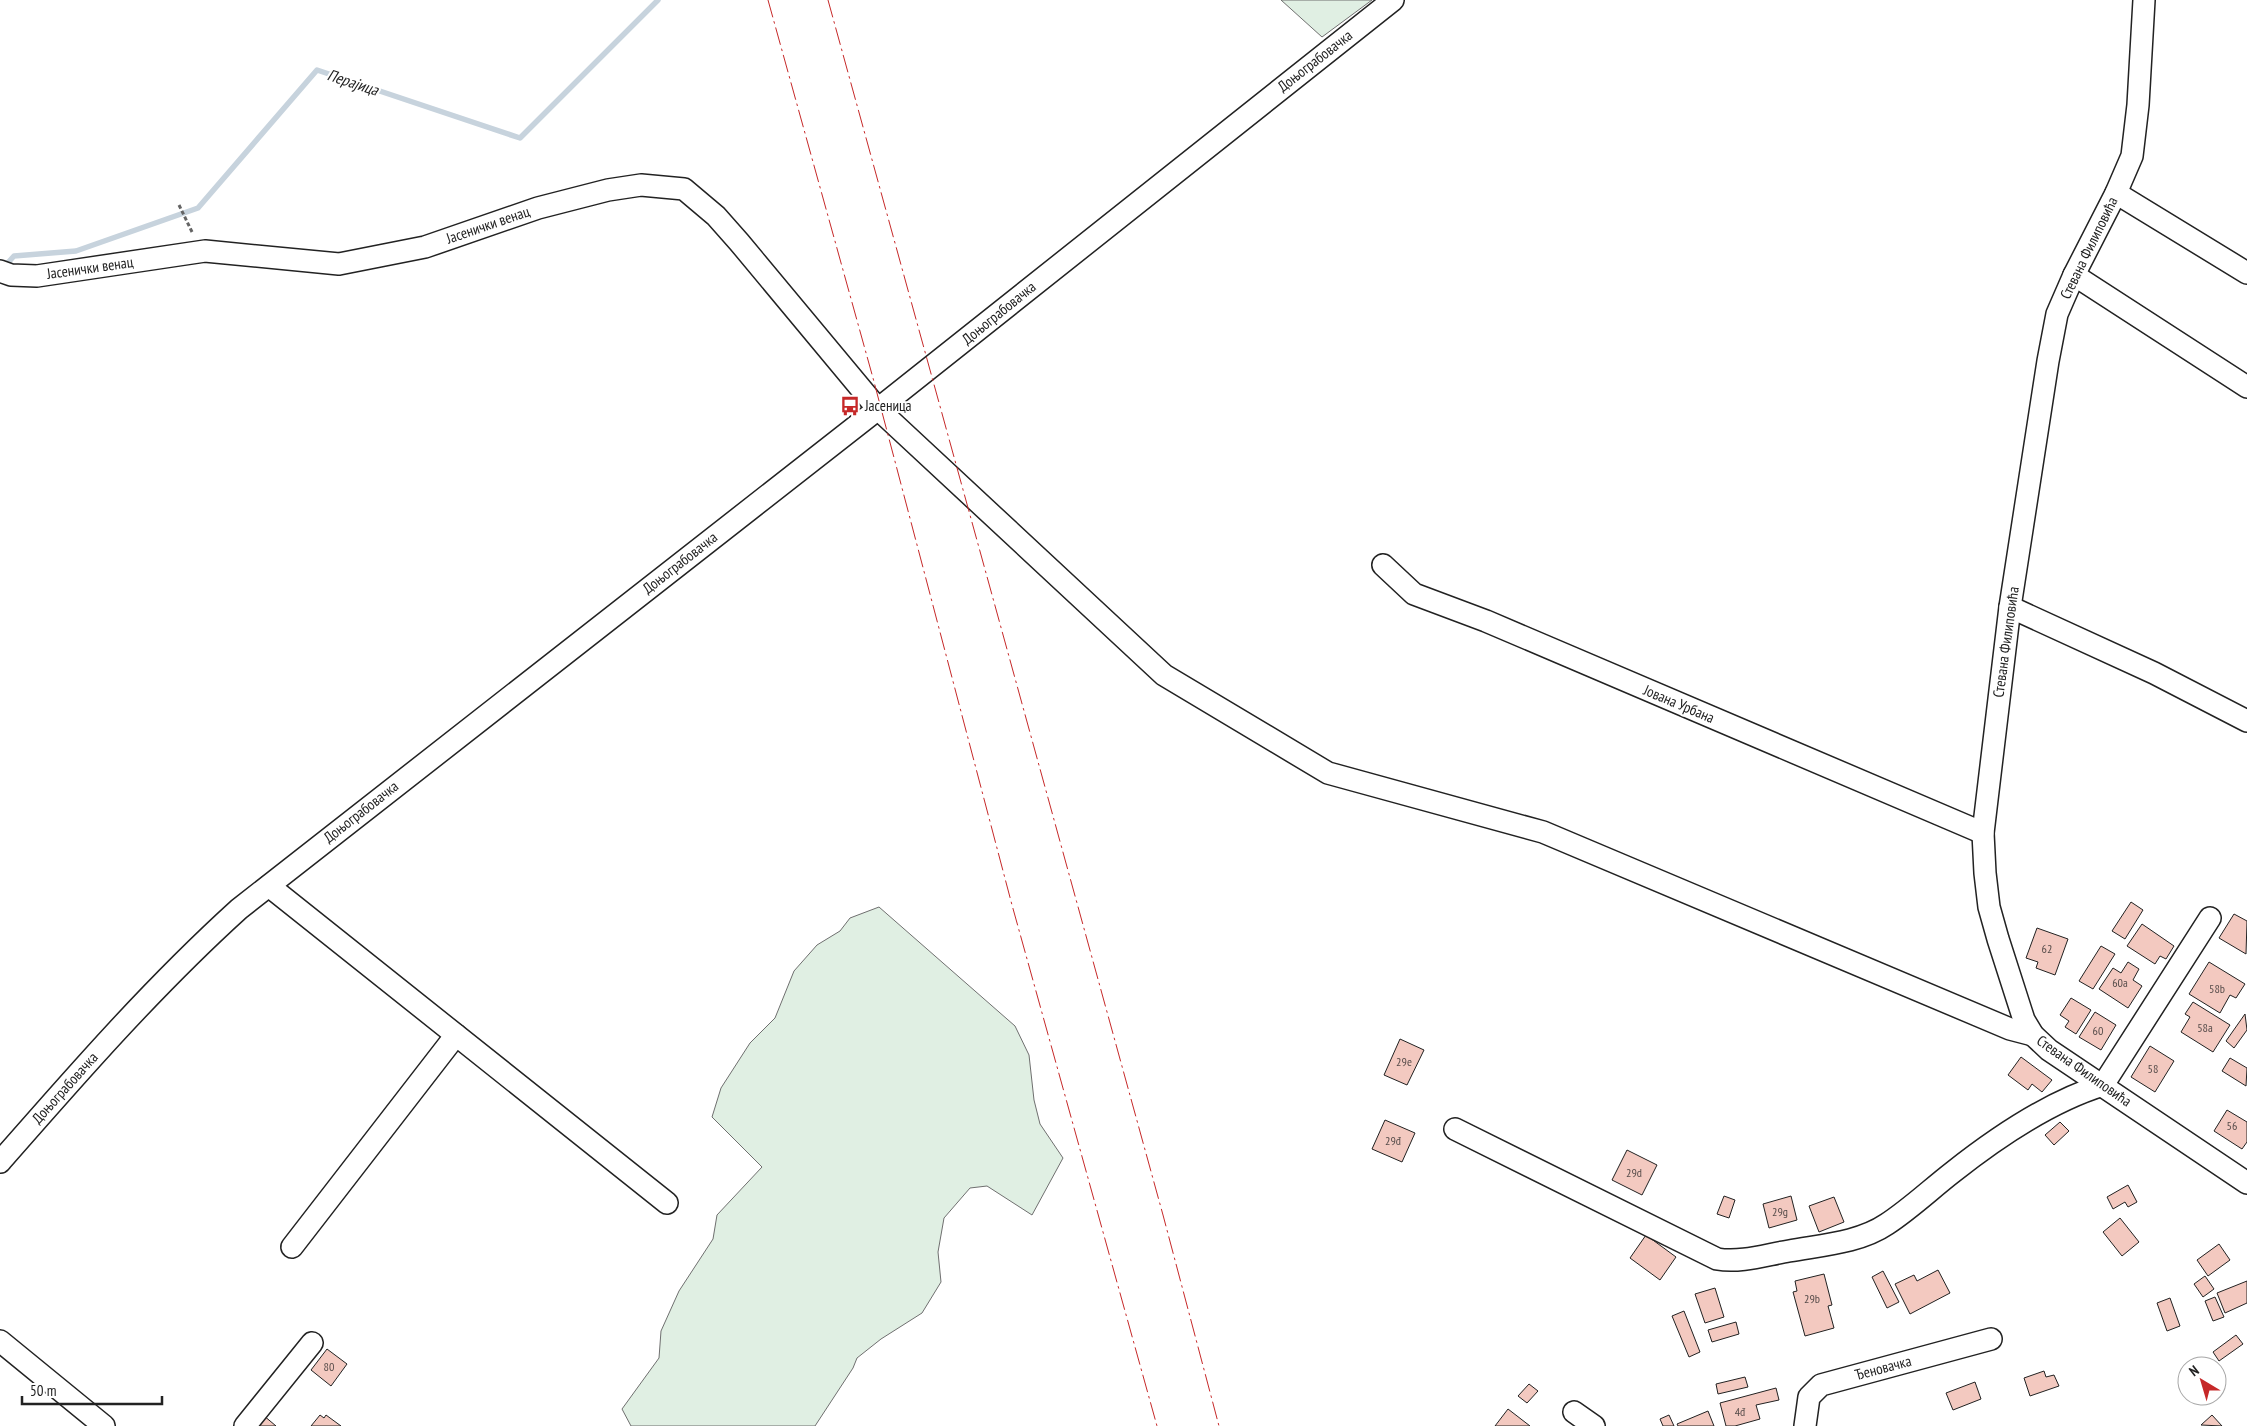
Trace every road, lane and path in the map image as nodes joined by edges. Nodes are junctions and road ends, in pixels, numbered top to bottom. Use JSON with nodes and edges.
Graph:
{"nodes":[{"id":1,"x":1393,"y":0,"type":"edge"},
{"id":2,"x":2144,"y":0,"type":"edge"},
{"id":3,"x":2116,"y":193,"type":"junction"},
{"id":4,"x":179,"y":205,"type":"dead end"},
{"id":5,"x":193,"y":234,"type":"dead end"},
{"id":6,"x":5,"y":273,"type":"edge"},
{"id":7,"x":2247,"y":273,"type":"edge"},
{"id":8,"x":2074,"y":274,"type":"junction"},
{"id":9,"x":2247,"y":387,"type":"edge"},
{"id":10,"x":878,"y":409,"type":"junction"},
{"id":11,"x":1383,"y":565,"type":"dead end"},
{"id":12,"x":2010,"y":607,"type":"junction"},
{"id":13,"x":2247,"y":721,"type":"edge"},
{"id":14,"x":1983,"y":833,"type":"junction"},
{"id":15,"x":268,"y":886,"type":"junction"},
{"id":16,"x":2210,"y":918,"type":"dead end"},
{"id":17,"x":456,"y":1035,"type":"junction"},
{"id":18,"x":2033,"y":1035,"type":"junction"},
{"id":19,"x":2103,"y":1085,"type":"junction"},
{"id":20,"x":1455,"y":1129,"type":"dead end"},
{"id":21,"x":0,"y":1162,"type":"edge"},
{"id":22,"x":2247,"y":1183,"type":"edge"},
{"id":23,"x":668,"y":1203,"type":"dead end"},
{"id":24,"x":292,"y":1246,"type":"dead end"},
{"id":25,"x":1991,"y":1338,"type":"dead end"},
{"id":26,"x":0,"y":1341,"type":"edge"},
{"id":27,"x":312,"y":1343,"type":"dead end"},
{"id":28,"x":1574,"y":1412,"type":"dead end"},
{"id":29,"x":104,"y":1426,"type":"edge"},
{"id":30,"x":246,"y":1426,"type":"edge"},
{"id":31,"x":1594,"y":1426,"type":"edge"},
{"id":32,"x":1805,"y":1426,"type":"edge"}],
"edges":[{"from":1,"to":10,"type":"street","name":"Доњограбовачка"},
{"from":2,"to":3,"type":"street","name":"Стевана Филиповића"},
{"from":3,"to":7,"type":"street"},
{"from":3,"to":8,"type":"street","name":"Стевана Филиповића"},
{"from":4,"to":5,"type":"path"},
{"from":6,"to":10,"type":"street","name":"Јасенички венац"},
{"from":8,"to":9,"type":"street"},
{"from":8,"to":12,"type":"street","name":"Стевана Филиповића"},
{"from":10,"to":15,"type":"street","name":"Доњограбовачка"},
{"from":10,"to":18,"type":"street","name":"Јасенички венац"},
{"from":11,"to":14,"type":"street","name":"Јована Урбана"},
{"from":12,"to":13,"type":"street"},
{"from":12,"to":14,"type":"street","name":"Стевана Филиповића"},
{"from":14,"to":18,"type":"street","name":"Стевана Филиповића"},
{"from":15,"to":17,"type":"street"},
{"from":15,"to":21,"type":"street","name":"Доњограбовачка"},
{"from":16,"to":19,"type":"street"},
{"from":17,"to":23,"type":"street"},
{"from":17,"to":24,"type":"street"},
{"from":18,"to":19,"type":"street","name":"Стевана Филиповића"},
{"from":19,"to":20,"type":"street"},
{"from":19,"to":22,"type":"street","name":"Стевана Филиповића"},
{"from":25,"to":32,"type":"street","name":"Ђеновачка"},
{"from":26,"to":29,"type":"street"},
{"from":27,"to":30,"type":"street"},
{"from":28,"to":31,"type":"street"}]}
